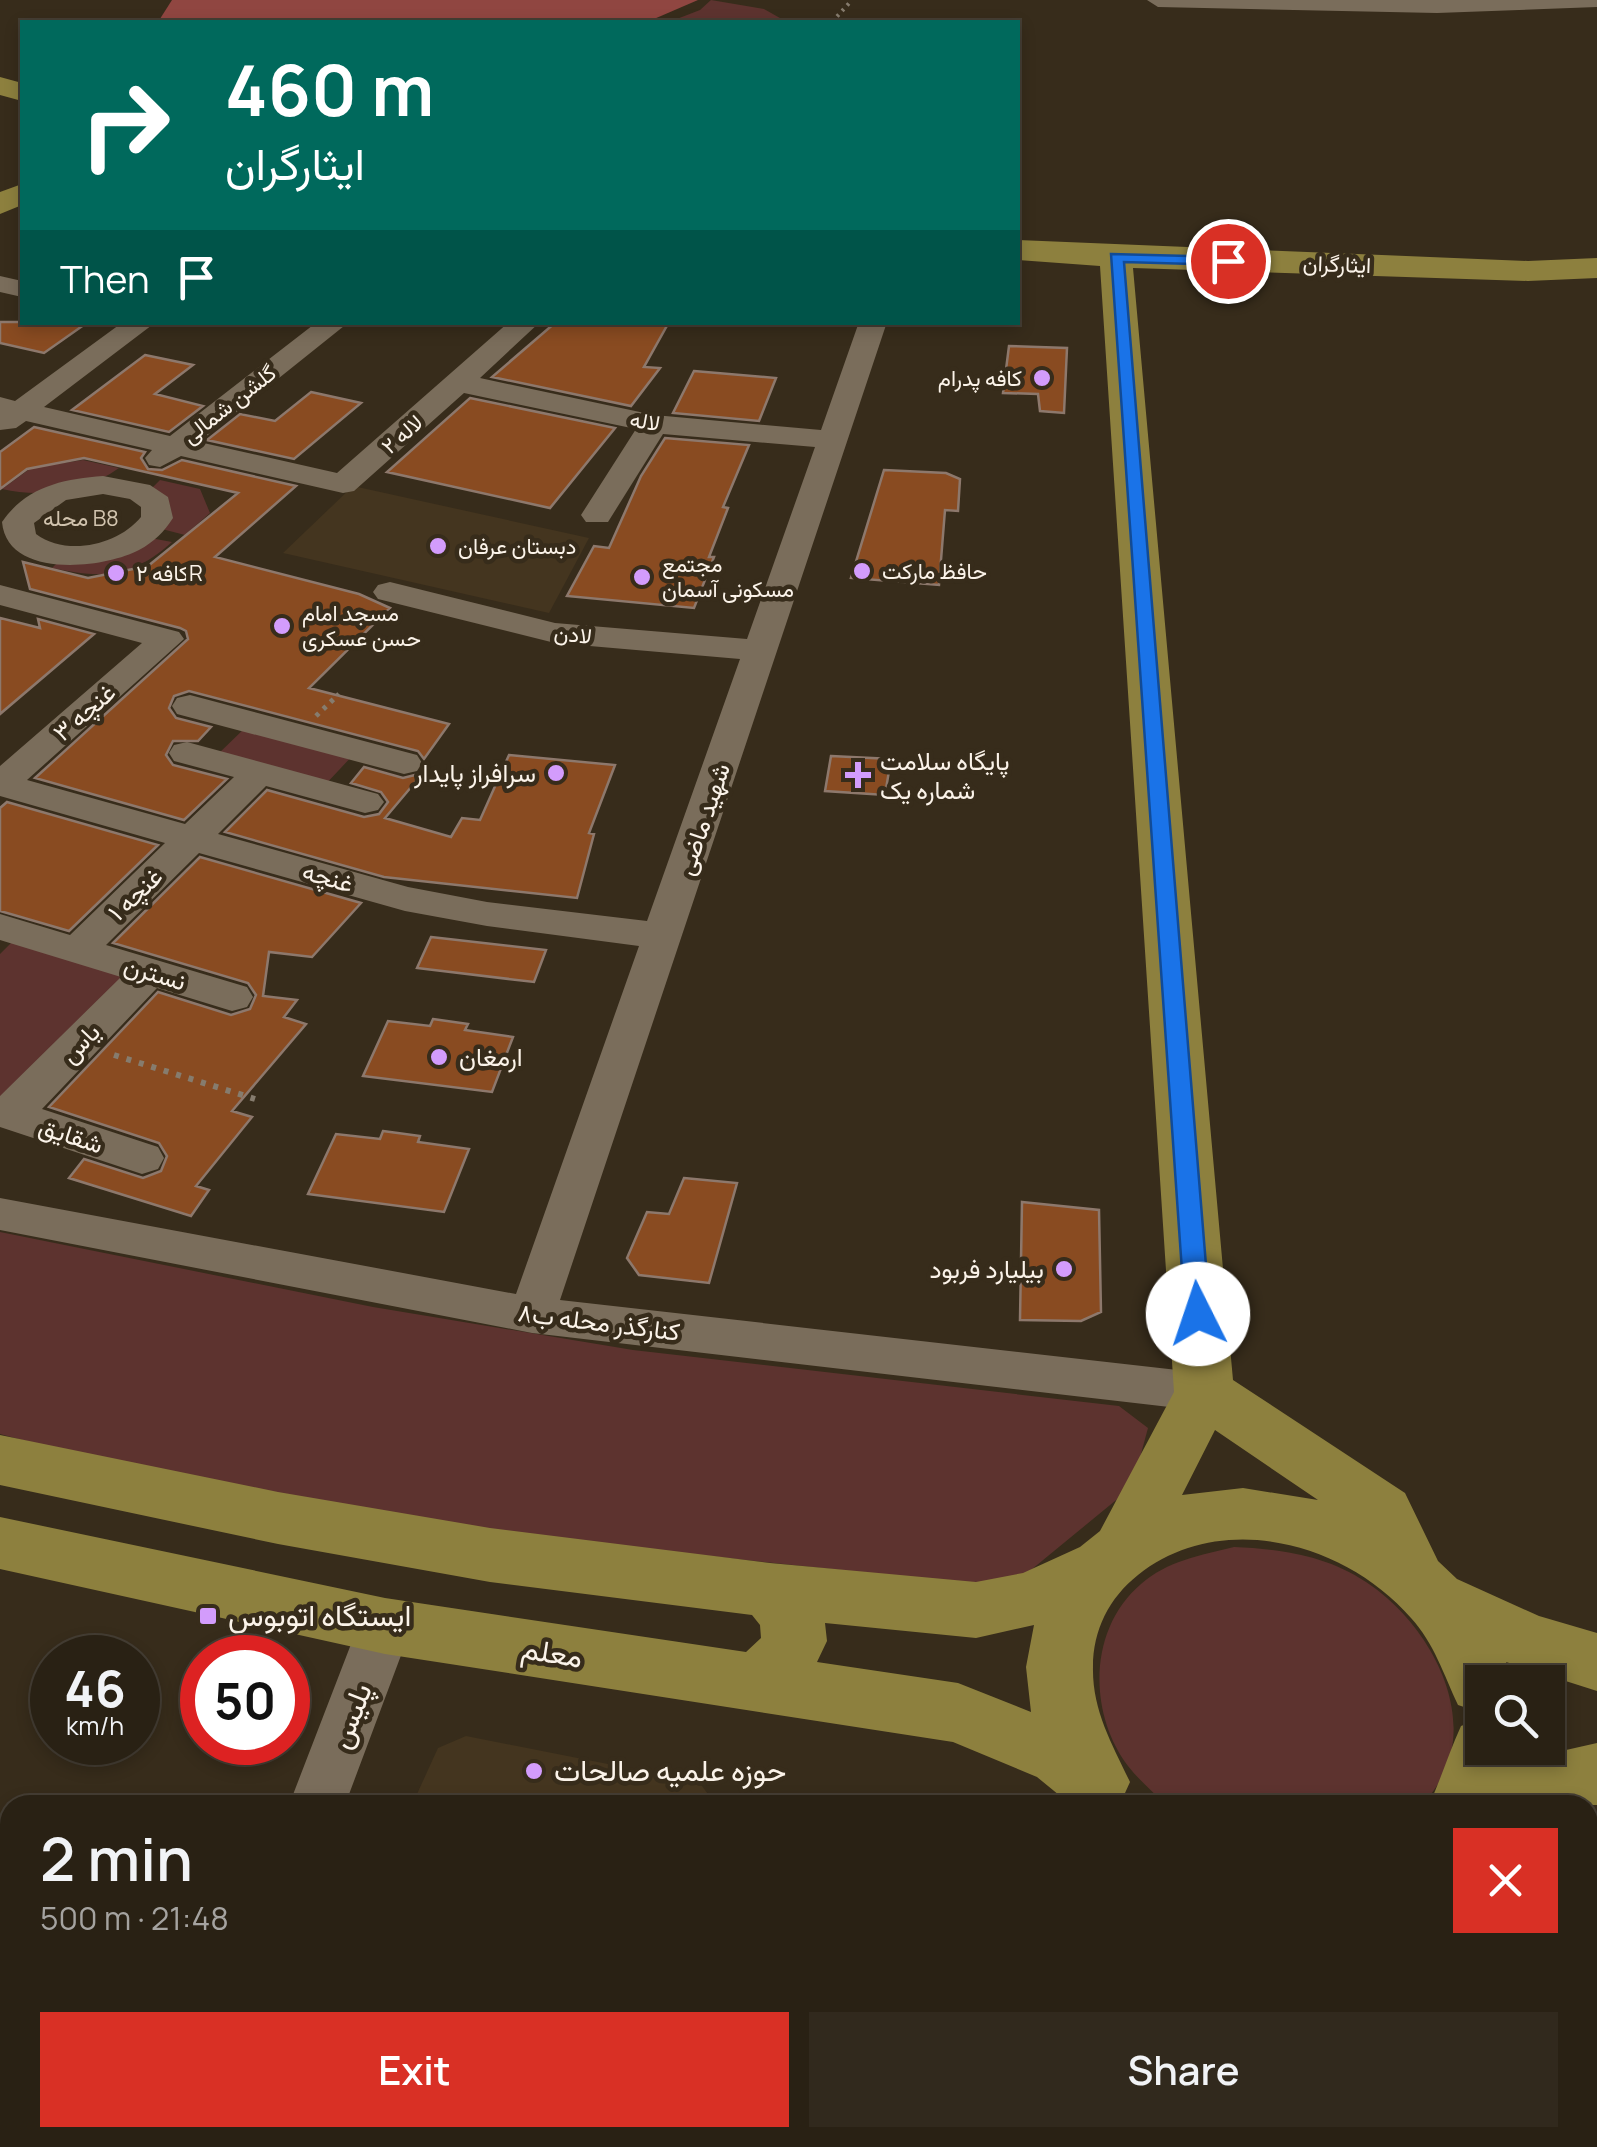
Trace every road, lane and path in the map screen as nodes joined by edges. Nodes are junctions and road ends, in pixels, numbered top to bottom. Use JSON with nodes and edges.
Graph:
{"nodes":[{"id":1,"x":852,"y":0,"type":"edge"},
{"id":2,"x":1158,"y":0,"type":"edge"},
{"id":3,"x":1597,"y":0,"type":"edge"},
{"id":4,"x":835,"y":20,"type":"edge"},
{"id":5,"x":20,"y":167,"type":"edge"},
{"id":6,"x":6,"y":196,"type":"edge"},
{"id":7,"x":1020,"y":250,"type":"edge"},
{"id":8,"x":1116,"y":257,"type":"junction"},
{"id":9,"x":1597,"y":268,"type":"edge"},
{"id":10,"x":138,"y":325,"type":"edge"},
{"id":11,"x":331,"y":325,"type":"edge"},
{"id":12,"x":523,"y":325,"type":"edge"},
{"id":13,"x":872,"y":325,"type":"edge"},
{"id":14,"x":460,"y":383,"type":"junction"},
{"id":15,"x":6,"y":414,"type":"edge"},
{"id":16,"x":654,"y":424,"type":"junction"},
{"id":17,"x":833,"y":440,"type":"junction"},
{"id":18,"x":174,"y":447,"type":"junction"},
{"id":19,"x":124,"y":486,"type":"junction"},
{"id":20,"x":597,"y":514,"type":"dead end"},
{"id":21,"x":44,"y":552,"type":"junction"},
{"id":22,"x":0,"y":584,"type":"edge"},
{"id":23,"x":390,"y":592,"type":"dead end"},
{"id":24,"x":0,"y":595,"type":"edge"},
{"id":25,"x":760,"y":651,"type":"junction"},
{"id":26,"x":190,"y":706,"type":"dead end"},
{"id":27,"x":244,"y":720,"type":"junction"},
{"id":28,"x":362,"y":752,"type":"junction"},
{"id":29,"x":404,"y":763,"type":"dead end"},
{"id":30,"x":259,"y":773,"type":"junction"},
{"id":31,"x":0,"y":785,"type":"edge"},
{"id":32,"x":325,"y":791,"type":"junction"},
{"id":33,"x":366,"y":802,"type":"dead end"},
{"id":34,"x":193,"y":838,"type":"junction"},
{"id":35,"x":3,"y":932,"type":"edge"},
{"id":36,"x":662,"y":936,"type":"junction"},
{"id":37,"x":78,"y":950,"type":"junction"},
{"id":38,"x":149,"y":972,"type":"junction"},
{"id":39,"x":232,"y":996,"type":"dead end"},
{"id":40,"x":80,"y":1044,"type":"junction"},
{"id":41,"x":255,"y":1098,"type":"dead end"},
{"id":42,"x":5,"y":1113,"type":"edge"},
{"id":43,"x":142,"y":1158,"type":"dead end"},
{"id":44,"x":0,"y":1214,"type":"edge"},
{"id":45,"x":532,"y":1315,"type":"junction"},
{"id":46,"x":1204,"y":1392,"type":"junction"},
{"id":47,"x":0,"y":1460,"type":"edge"},
{"id":48,"x":0,"y":1544,"type":"edge"},
{"id":49,"x":1112,"y":1557,"type":"junction"},
{"id":50,"x":1424,"y":1588,"type":"junction"},
{"id":51,"x":770,"y":1590,"type":"junction"},
{"id":52,"x":385,"y":1626,"type":"junction"},
{"id":53,"x":1597,"y":1662,"type":"edge"},
{"id":54,"x":1474,"y":1665,"type":"edge"},
{"id":55,"x":754,"y":1684,"type":"junction"},
{"id":56,"x":1482,"y":1765,"type":"edge"},
{"id":57,"x":1597,"y":1774,"type":"edge"},
{"id":58,"x":1105,"y":1792,"type":"edge"},
{"id":59,"x":321,"y":1795,"type":"edge"},
{"id":60,"x":1470,"y":1795,"type":"edge"},
{"id":61,"x":1512,"y":1795,"type":"edge"}],
"edges":[{"from":1,"to":4,"type":"path"},
{"from":2,"to":3,"type":"street"},
{"from":5,"to":6,"type":"main road"},
{"from":7,"to":8,"type":"main road","name":"ایثارگران"},
{"from":8,"to":9,"type":"main road","name":"ایثارگران"},
{"from":8,"to":46,"type":"main road"},
{"from":10,"to":15,"type":"street"},
{"from":11,"to":18,"type":"street","name":"گلشن شمالی"},
{"from":12,"to":14,"type":"street","name":"لاله ۲"},
{"from":13,"to":17,"type":"street","name":"شهید ماضی"},
{"from":14,"to":16,"type":"street","name":"لاله"},
{"from":14,"to":18,"type":"street","name":"لاله ۲"},
{"from":15,"to":18,"type":"street"},
{"from":16,"to":17,"type":"street","name":"لاله"},
{"from":16,"to":20,"type":"street"},
{"from":17,"to":25,"type":"street","name":"شهید ماضی"},
{"from":18,"to":19,"type":"street","name":"گلشن شمالی"},
{"from":19,"to":21,"type":"street"},
{"from":19,"to":21,"type":"street"},
{"from":21,"to":22,"type":"street"},
{"from":23,"to":25,"type":"street","name":"لادن"},
{"from":24,"to":31,"type":"street","name":"غنچه ۳"},
{"from":25,"to":36,"type":"street","name":"شهید ماضی"},
{"from":26,"to":27,"type":"street"},
{"from":27,"to":28,"type":"street"},
{"from":27,"to":30,"type":"street"},
{"from":28,"to":29,"type":"street"},
{"from":28,"to":32,"type":"street"},
{"from":30,"to":32,"type":"street"},
{"from":30,"to":34,"type":"street","name":"غنچه ۱"},
{"from":31,"to":34,"type":"street","name":"غنچه"},
{"from":32,"to":33,"type":"street"},
{"from":34,"to":36,"type":"street","name":"غنچه"},
{"from":34,"to":37,"type":"street","name":"غنچه ۱"},
{"from":35,"to":37,"type":"street","name":"نسترن"},
{"from":36,"to":45,"type":"street","name":"شهید ماضی"},
{"from":37,"to":38,"type":"street","name":"نسترن"},
{"from":38,"to":39,"type":"street","name":"نسترن"},
{"from":38,"to":40,"type":"street","name":"یاس"},
{"from":40,"to":41,"type":"path"},
{"from":40,"to":42,"type":"street","name":"یاس"},
{"from":42,"to":43,"type":"street","name":"شقایق"},
{"from":44,"to":45,"type":"street","name":"کنارگذر محله ب۸"},
{"from":45,"to":46,"type":"street","name":"کنارگذر محله ب۸"},
{"from":46,"to":49,"type":"main road"},
{"from":46,"to":50,"type":"main road"},
{"from":47,"to":51,"type":"main road"},
{"from":48,"to":52,"type":"main road","name":"معلم"},
{"from":49,"to":50,"type":"main road"},
{"from":49,"to":51,"type":"main road"},
{"from":49,"to":58,"type":"main road"},
{"from":50,"to":53,"type":"main road"},
{"from":50,"to":54,"type":"main road"},
{"from":51,"to":55,"type":"main road"},
{"from":52,"to":55,"type":"main road","name":"معلم"},
{"from":52,"to":59,"type":"street","name":"پلیس"},
{"from":55,"to":58,"type":"main road","name":"معلم"},
{"from":56,"to":60,"type":"main road"},
{"from":57,"to":61,"type":"main road"}]}
